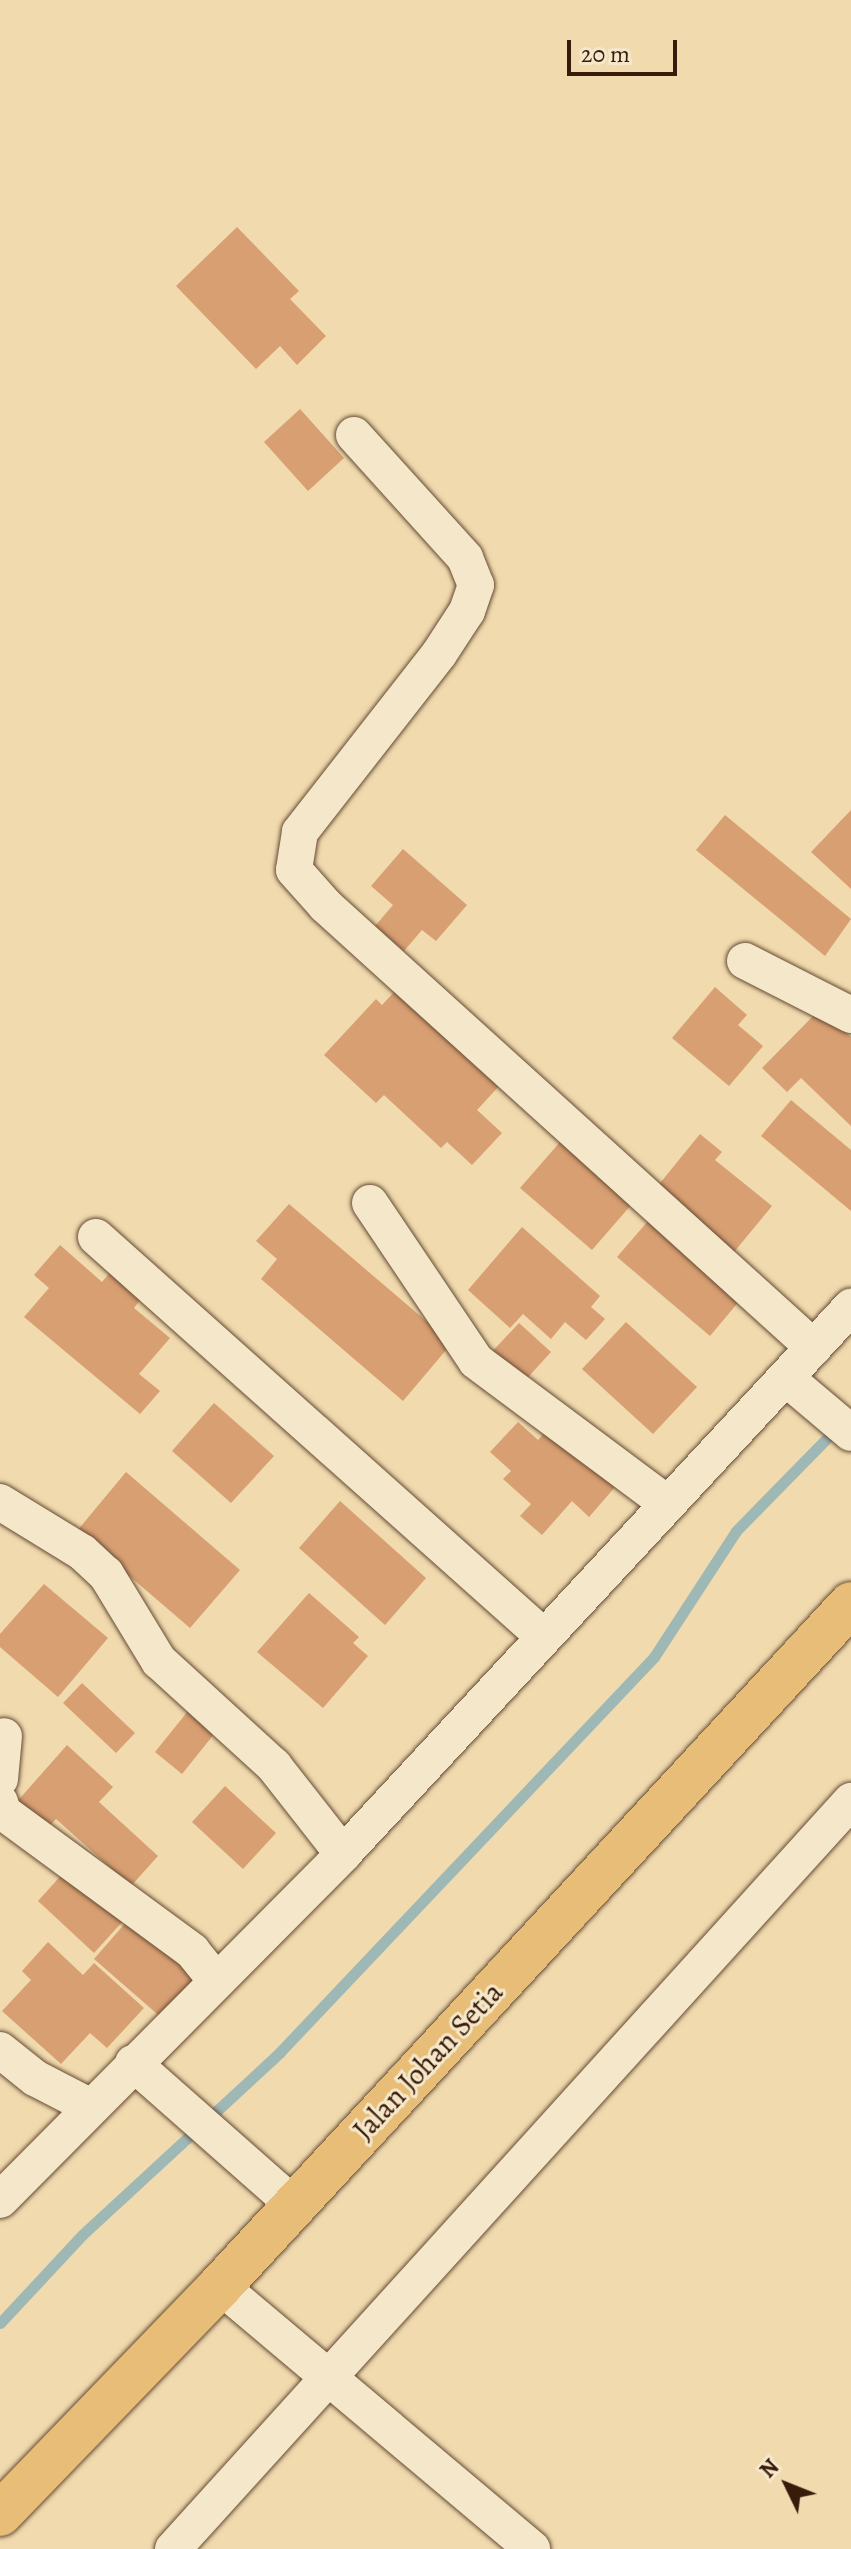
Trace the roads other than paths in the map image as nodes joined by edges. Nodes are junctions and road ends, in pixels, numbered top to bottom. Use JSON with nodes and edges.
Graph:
{"nodes":[{"id":1,"x":354,"y":435,"type":"dead end"},
{"id":2,"x":745,"y":961,"type":"dead end"},
{"id":3,"x":851,"y":1015,"type":"edge"},
{"id":4,"x":370,"y":1203,"type":"dead end"},
{"id":5,"x":96,"y":1237,"type":"dead end"},
{"id":6,"x":851,"y":1307,"type":"edge"},
{"id":7,"x":814,"y":1348,"type":"junction"},
{"id":8,"x":794,"y":1386,"type":"junction"},
{"id":9,"x":851,"y":1433,"type":"edge"},
{"id":10,"x":0,"y":1502,"type":"edge"},
{"id":11,"x":665,"y":1502,"type":"junction"},
{"id":12,"x":851,"y":1604,"type":"edge"},
{"id":13,"x":543,"y":1636,"type":"junction"},
{"id":14,"x":4,"y":1736,"type":"dead end"},
{"id":15,"x":0,"y":1779,"type":"edge"},
{"id":16,"x":851,"y":1801,"type":"edge"},
{"id":17,"x":0,"y":1802,"type":"edge"},
{"id":18,"x":343,"y":1854,"type":"junction"},
{"id":19,"x":216,"y":1981,"type":"junction"},
{"id":20,"x":0,"y":2050,"type":"edge"},
{"id":21,"x":143,"y":2072,"type":"junction"},
{"id":22,"x":89,"y":2106,"type":"junction"},
{"id":23,"x":0,"y":2200,"type":"edge"},
{"id":24,"x":294,"y":2205,"type":"junction"},
{"id":25,"x":220,"y":2286,"type":"junction"},
{"id":26,"x":326,"y":2375,"type":"junction"},
{"id":27,"x":0,"y":2514,"type":"edge"},
{"id":28,"x":173,"y":2549,"type":"edge"},
{"id":29,"x":532,"y":2549,"type":"edge"}],
"edges":[{"from":1,"to":7,"type":"street"},
{"from":2,"to":3,"type":"street"},
{"from":4,"to":11,"type":"street"},
{"from":5,"to":13,"type":"street"},
{"from":6,"to":7,"type":"street"},
{"from":7,"to":8,"type":"street"},
{"from":8,"to":9,"type":"street"},
{"from":8,"to":11,"type":"street"},
{"from":10,"to":18,"type":"street"},
{"from":11,"to":13,"type":"street"},
{"from":12,"to":24,"type":"main road","name":"Jalan Johan Setia"},
{"from":13,"to":18,"type":"street"},
{"from":14,"to":15,"type":"street"},
{"from":16,"to":26,"type":"street"},
{"from":17,"to":19,"type":"street"},
{"from":18,"to":19,"type":"street"},
{"from":19,"to":21,"type":"street"},
{"from":20,"to":22,"type":"street"},
{"from":21,"to":22,"type":"street"},
{"from":21,"to":24,"type":"street"},
{"from":22,"to":23,"type":"street"},
{"from":24,"to":25,"type":"main road","name":"Jalan Johan Setia"},
{"from":25,"to":26,"type":"street"},
{"from":25,"to":27,"type":"main road","name":"Jalan Johan Setia"},
{"from":26,"to":28,"type":"street"},
{"from":26,"to":29,"type":"street"}]}
